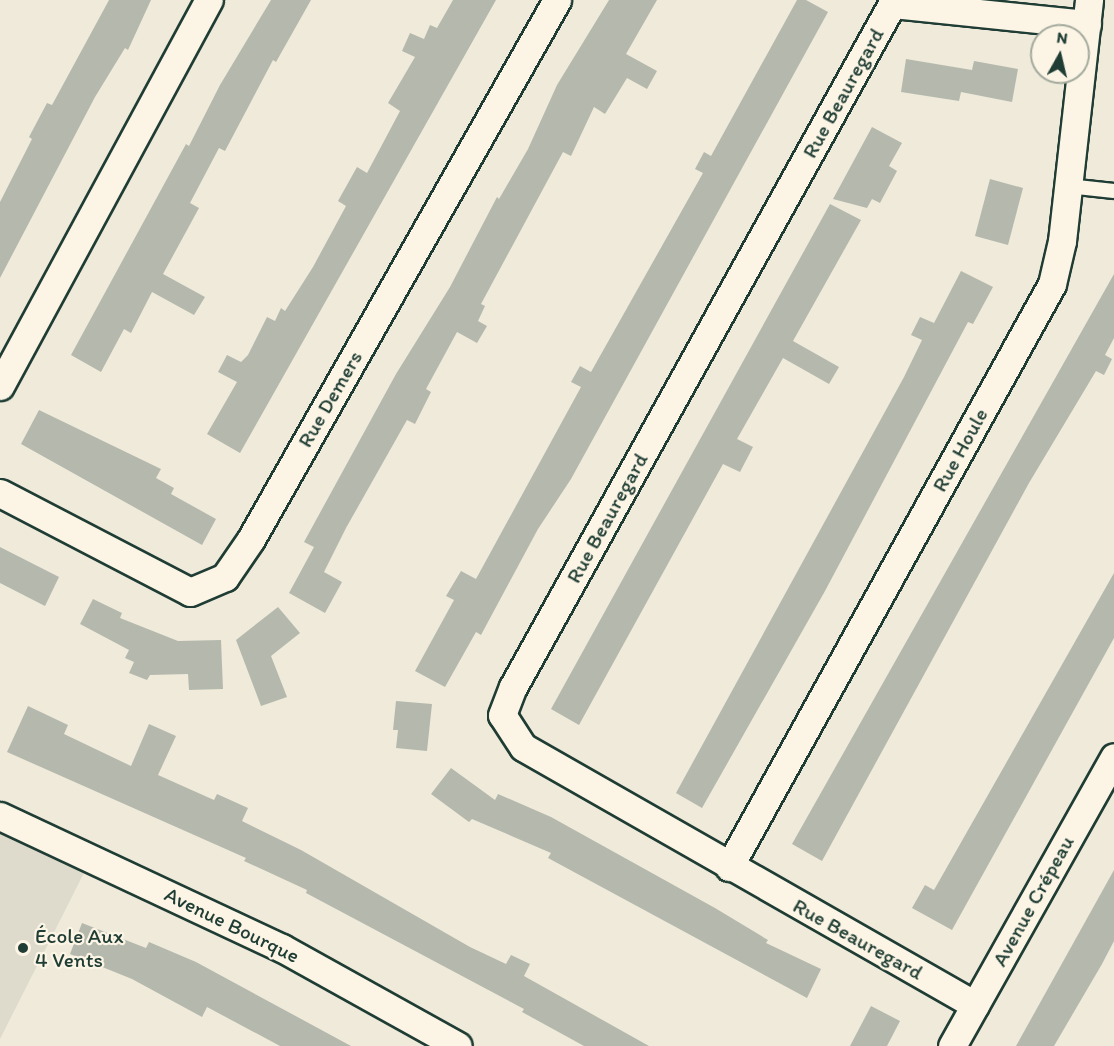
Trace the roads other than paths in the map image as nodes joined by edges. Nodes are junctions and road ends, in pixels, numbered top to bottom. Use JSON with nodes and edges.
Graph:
{"nodes":[{"id":1,"x":209,"y":0,"type":"edge"},
{"id":2,"x":557,"y":0,"type":"edge"},
{"id":3,"x":1088,"y":12,"type":"edge"},
{"id":4,"x":1068,"y":186,"type":"junction"},
{"id":5,"x":1114,"y":191,"type":"edge"},
{"id":6,"x":0,"y":386,"type":"edge"},
{"id":7,"x":0,"y":493,"type":"edge"},
{"id":8,"x":1114,"y":757,"type":"edge"},
{"id":9,"x":0,"y":816,"type":"edge"},
{"id":10,"x":729,"y":867,"type":"junction"},
{"id":11,"x":975,"y":1005,"type":"junction"},
{"id":12,"x":458,"y":1046,"type":"edge"},
{"id":13,"x":952,"y":1046,"type":"edge"}],
"edges":[{"from":1,"to":6,"type":"street"},
{"from":2,"to":7,"type":"street","name":"Rue Demers"},
{"from":3,"to":4,"type":"street","name":"Rue Houle"},
{"from":3,"to":10,"type":"street","name":"Rue Beauregard"},
{"from":4,"to":5,"type":"lane"},
{"from":4,"to":10,"type":"street","name":"Rue Houle"},
{"from":8,"to":11,"type":"street","name":"Avenue Crépeau"},
{"from":9,"to":12,"type":"street","name":"Avenue Bourque"},
{"from":10,"to":11,"type":"street","name":"Rue Beauregard"},
{"from":11,"to":13,"type":"street","name":"Avenue Crépeau"}]}
